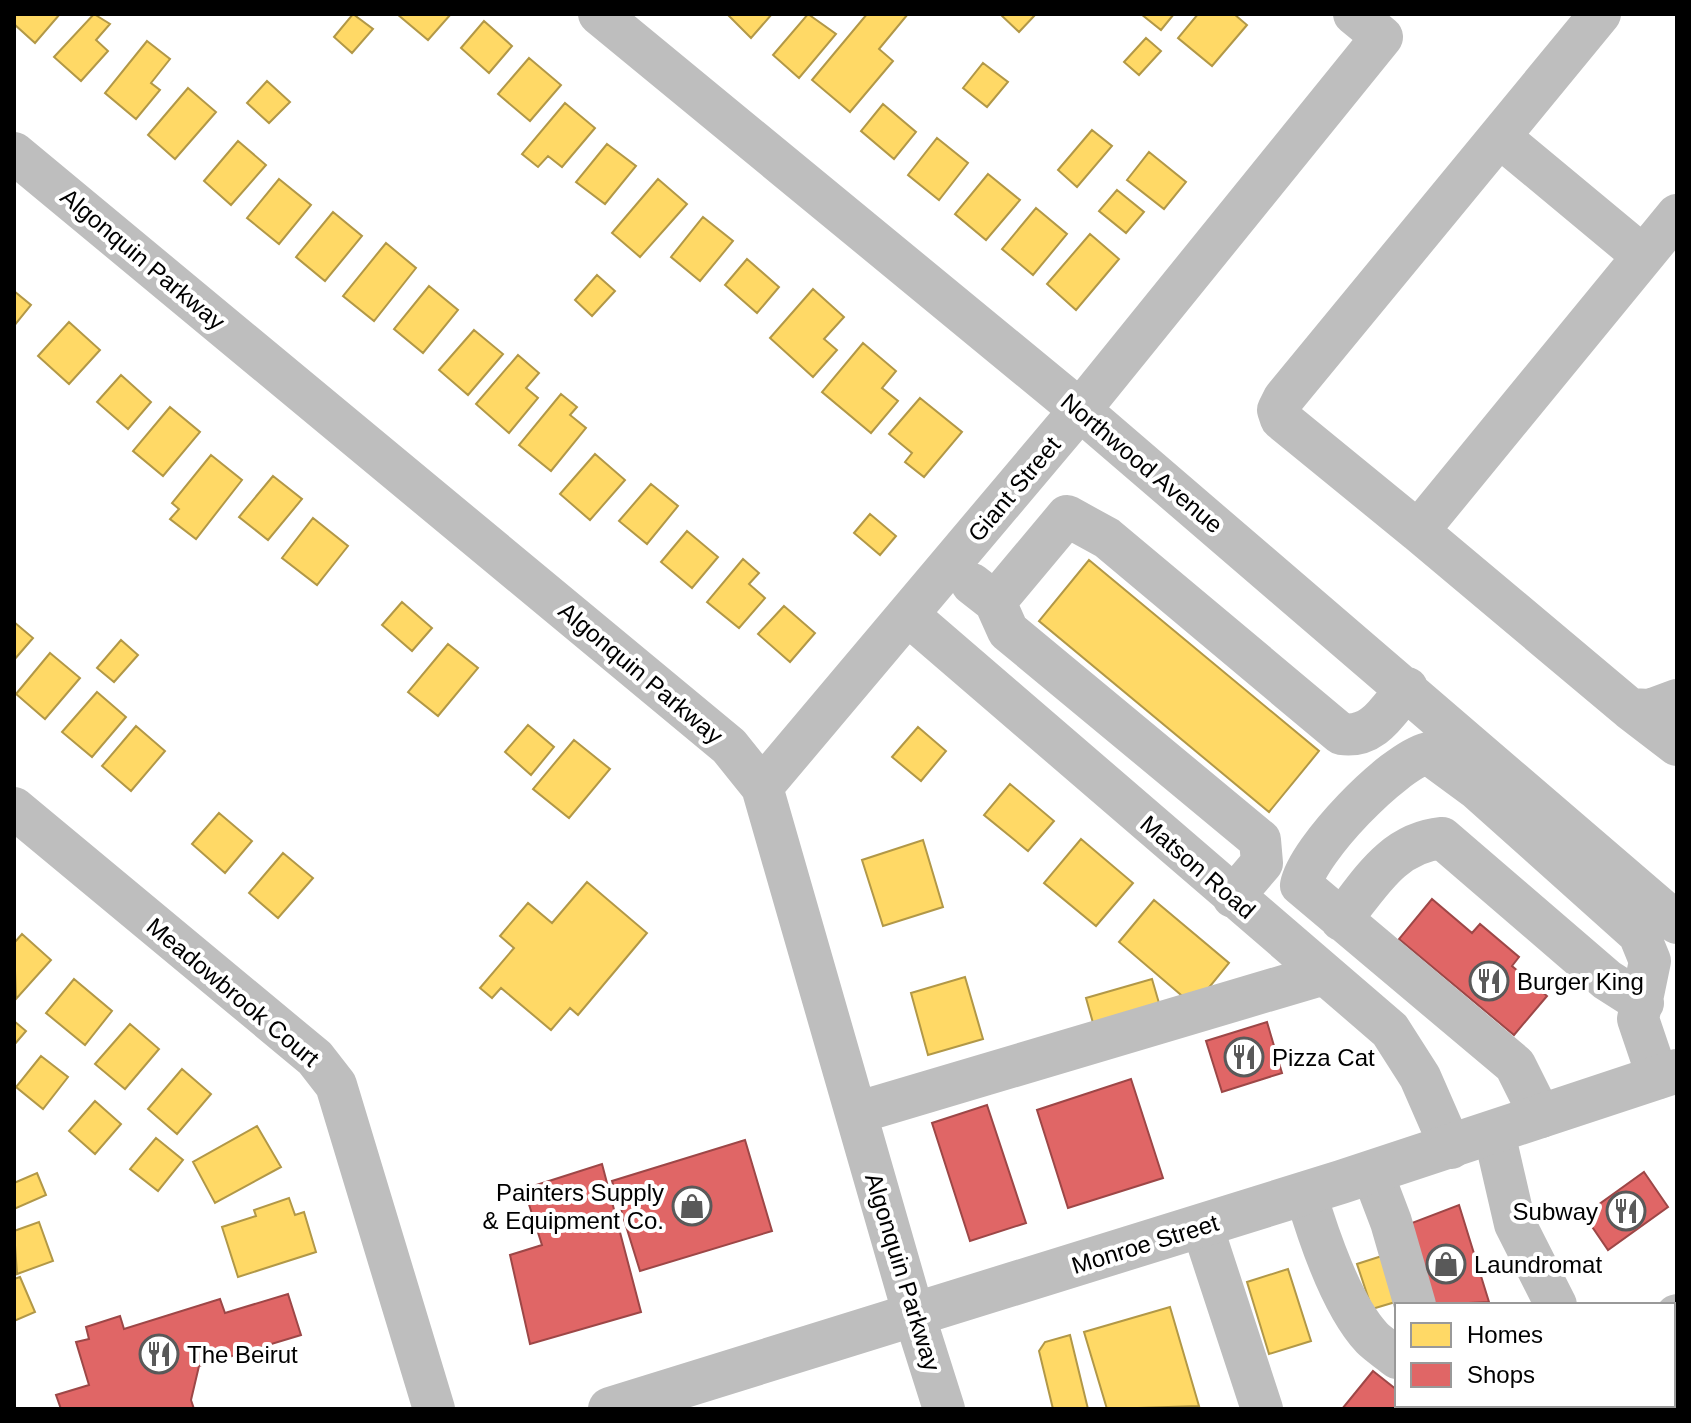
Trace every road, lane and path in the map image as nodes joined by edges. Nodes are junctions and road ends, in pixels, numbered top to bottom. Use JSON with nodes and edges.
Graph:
{"nodes":[{"id":1,"x":599,"y":14,"type":"edge"},
{"id":2,"x":1600,"y":14,"type":"edge"},
{"id":3,"x":1368,"y":26,"type":"edge"},
{"id":4,"x":1500,"y":137,"type":"junction"},
{"id":5,"x":14,"y":153,"type":"edge"},
{"id":6,"x":1677,"y":215,"type":"edge"},
{"id":7,"x":1643,"y":256,"type":"junction"},
{"id":8,"x":1080,"y":410,"type":"junction"},
{"id":9,"x":1022,"y":479,"type":"junction"},
{"id":10,"x":1067,"y":516,"type":"junction"},
{"id":11,"x":1418,"y":531,"type":"junction"},
{"id":12,"x":950,"y":565,"type":"junction"},
{"id":13,"x":995,"y":602,"type":"junction"},
{"id":14,"x":908,"y":615,"type":"junction"},
{"id":15,"x":1407,"y":688,"type":"junction"},
{"id":16,"x":1677,"y":700,"type":"edge"},
{"id":17,"x":1630,"y":709,"type":"junction"},
{"id":18,"x":1677,"y":745,"type":"edge"},
{"id":19,"x":762,"y":787,"type":"junction"},
{"id":20,"x":14,"y":808,"type":"edge"},
{"id":21,"x":1233,"y":897,"type":"junction"},
{"id":22,"x":1341,"y":920,"type":"junction"},
{"id":23,"x":1677,"y":923,"type":"edge"},
{"id":24,"x":1324,"y":974,"type":"junction"},
{"id":25,"x":1643,"y":1003,"type":"junction"},
{"id":26,"x":1662,"y":1082,"type":"edge"},
{"id":27,"x":856,"y":1113,"type":"junction"},
{"id":28,"x":1541,"y":1117,"type":"junction"},
{"id":29,"x":1494,"y":1133,"type":"junction"},
{"id":30,"x":1451,"y":1148,"type":"junction"},
{"id":31,"x":1372,"y":1172,"type":"junction"},
{"id":32,"x":1306,"y":1194,"type":"junction"},
{"id":33,"x":1202,"y":1226,"type":"junction"},
{"id":34,"x":1414,"y":1303,"type":"edge"},
{"id":35,"x":1555,"y":1303,"type":"edge"},
{"id":36,"x":915,"y":1316,"type":"junction"},
{"id":37,"x":1393,"y":1346,"type":"edge"},
{"id":38,"x":1254,"y":1407,"type":"edge"},
{"id":39,"x":434,"y":1409,"type":"edge"},
{"id":40,"x":610,"y":1409,"type":"edge"},
{"id":41,"x":944,"y":1409,"type":"edge"}],
"edges":[{"from":1,"to":8,"type":"street","name":"Northwood Avenue"},
{"from":2,"to":4,"type":"street"},
{"from":3,"to":8,"type":"street","name":"Giant Street"},
{"from":4,"to":7,"type":"street"},
{"from":4,"to":11,"type":"street"},
{"from":5,"to":19,"type":"street","name":"Algonquin Parkway"},
{"from":6,"to":7,"type":"street"},
{"from":7,"to":11,"type":"street"},
{"from":8,"to":9,"type":"street","name":"Giant Street"},
{"from":8,"to":15,"type":"street","name":"Northwood Avenue"},
{"from":9,"to":10,"type":"street"},
{"from":9,"to":12,"type":"street","name":"Giant Street"},
{"from":10,"to":13,"type":"street"},
{"from":10,"to":15,"type":"street"},
{"from":11,"to":17,"type":"street"},
{"from":12,"to":13,"type":"street"},
{"from":12,"to":14,"type":"street","name":"Giant Street"},
{"from":13,"to":21,"type":"street"},
{"from":14,"to":19,"type":"street","name":"Giant Street"},
{"from":14,"to":21,"type":"street","name":"Matson Road"},
{"from":15,"to":23,"type":"street","name":"Northwood Avenue"},
{"from":16,"to":17,"type":"street"},
{"from":17,"to":18,"type":"street"},
{"from":19,"to":27,"type":"street","name":"Algonquin Parkway"},
{"from":20,"to":39,"type":"street","name":"Meadowbrook Court"},
{"from":21,"to":24,"type":"street","name":"Matson Road"},
{"from":22,"to":25,"type":"street"},
{"from":22,"to":25,"type":"street"},
{"from":22,"to":28,"type":"street"},
{"from":24,"to":27,"type":"street"},
{"from":24,"to":30,"type":"street","name":"Matson Road"},
{"from":25,"to":26,"type":"street"},
{"from":26,"to":28,"type":"main road","name":"Monroe Street"},
{"from":27,"to":36,"type":"street","name":"Algonquin Parkway"},
{"from":28,"to":29,"type":"main road","name":"Monroe Street"},
{"from":29,"to":30,"type":"main road","name":"Monroe Street"},
{"from":29,"to":35,"type":"street"},
{"from":30,"to":31,"type":"main road","name":"Monroe Street"},
{"from":31,"to":32,"type":"main road","name":"Monroe Street"},
{"from":31,"to":34,"type":"street"},
{"from":32,"to":33,"type":"main road","name":"Monroe Street"},
{"from":32,"to":37,"type":"street"},
{"from":33,"to":36,"type":"main road","name":"Monroe Street"},
{"from":33,"to":38,"type":"street"},
{"from":36,"to":40,"type":"main road","name":"Monroe Street"},
{"from":36,"to":41,"type":"street","name":"Algonquin Parkway"}]}
